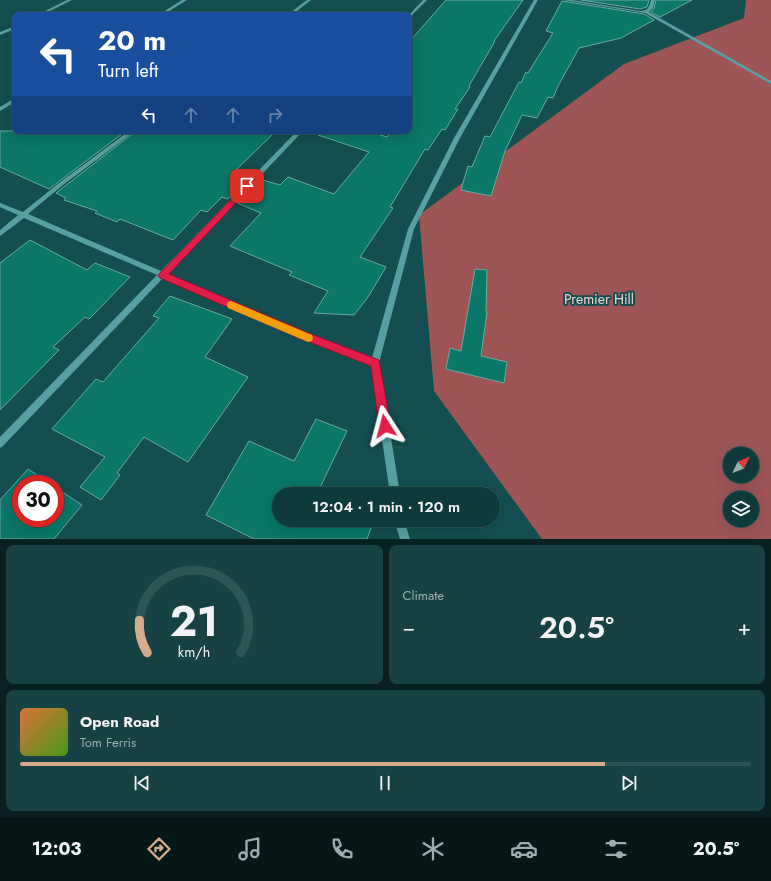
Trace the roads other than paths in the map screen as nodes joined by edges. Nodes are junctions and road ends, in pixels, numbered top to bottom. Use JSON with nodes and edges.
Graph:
{"nodes":[{"id":1,"x":70,"y":0,"type":"edge"},
{"id":2,"x":185,"y":0,"type":"edge"},
{"id":3,"x":309,"y":0,"type":"edge"},
{"id":4,"x":425,"y":0,"type":"edge"},
{"id":5,"x":536,"y":0,"type":"edge"},
{"id":6,"x":566,"y":0,"type":"edge"},
{"id":7,"x":653,"y":0,"type":"edge"},
{"id":8,"x":45,"y":12,"type":"edge"},
{"id":9,"x":165,"y":12,"type":"edge"},
{"id":10,"x":293,"y":12,"type":"edge"},
{"id":11,"x":646,"y":12,"type":"junction"},
{"id":12,"x":412,"y":14,"type":"edge"},
{"id":13,"x":12,"y":28,"type":"edge"},
{"id":14,"x":0,"y":34,"type":"edge"},
{"id":15,"x":771,"y":84,"type":"edge"},
{"id":16,"x":12,"y":102,"type":"edge"},
{"id":17,"x":0,"y":109,"type":"edge"},
{"id":18,"x":128,"y":134,"type":"edge"},
{"id":19,"x":297,"y":134,"type":"edge"},
{"id":20,"x":0,"y":205,"type":"edge"},
{"id":21,"x":25,"y":215,"type":"junction"},
{"id":22,"x":0,"y":234,"type":"edge"},
{"id":23,"x":163,"y":275,"type":"junction"},
{"id":24,"x":376,"y":363,"type":"junction"},
{"id":25,"x":0,"y":443,"type":"edge"},
{"id":26,"x":394,"y":487,"type":"edge"},
{"id":27,"x":401,"y":527,"type":"edge"},
{"id":28,"x":405,"y":539,"type":"edge"}],
"edges":[{"from":1,"to":8,"type":"street"},
{"from":2,"to":9,"type":"street"},
{"from":3,"to":10,"type":"street"},
{"from":4,"to":12,"type":"street"},
{"from":5,"to":24,"type":"street"},
{"from":6,"to":11,"type":"street"},
{"from":7,"to":11,"type":"street"},
{"from":11,"to":15,"type":"street"},
{"from":13,"to":14,"type":"street"},
{"from":16,"to":17,"type":"street"},
{"from":18,"to":21,"type":"street"},
{"from":19,"to":23,"type":"street"},
{"from":20,"to":21,"type":"street"},
{"from":21,"to":22,"type":"street"},
{"from":21,"to":23,"type":"street"},
{"from":23,"to":24,"type":"street"},
{"from":23,"to":25,"type":"street"},
{"from":24,"to":26,"type":"street"},
{"from":27,"to":28,"type":"street"}]}
